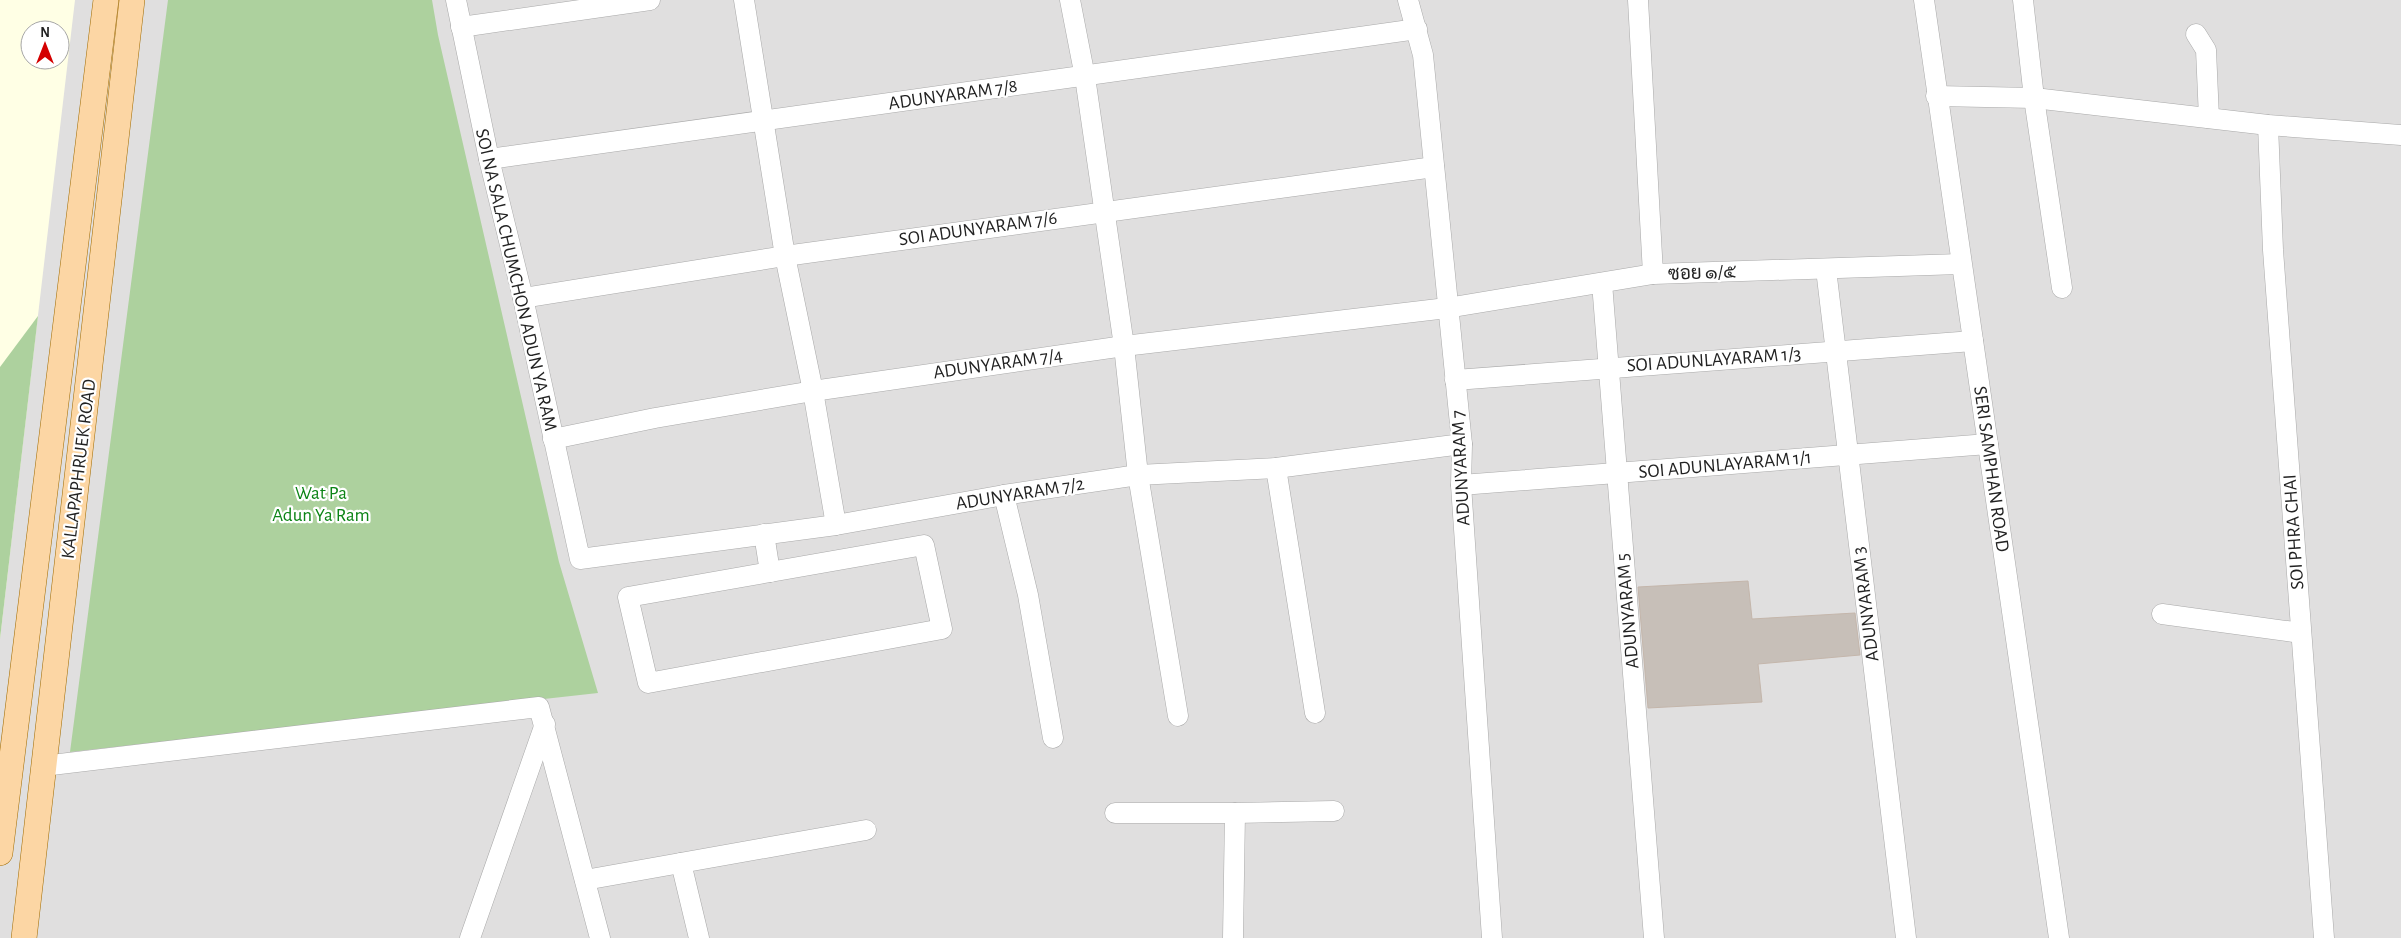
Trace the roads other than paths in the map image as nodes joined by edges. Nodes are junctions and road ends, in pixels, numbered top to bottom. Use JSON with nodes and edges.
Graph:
{"nodes":[{"id":1,"x":106,"y":0,"type":"edge"},
{"id":2,"x":132,"y":0,"type":"edge"},
{"id":3,"x":456,"y":0,"type":"edge"},
{"id":4,"x":650,"y":0,"type":"edge"},
{"id":5,"x":744,"y":0,"type":"edge"},
{"id":6,"x":1070,"y":0,"type":"edge"},
{"id":7,"x":1408,"y":0,"type":"edge"},
{"id":8,"x":1638,"y":0,"type":"edge"},
{"id":9,"x":1924,"y":0,"type":"edge"},
{"id":10,"x":2023,"y":0,"type":"edge"},
{"id":11,"x":461,"y":27,"type":"junction"},
{"id":12,"x":1418,"y":29,"type":"junction"},
{"id":13,"x":2196,"y":34,"type":"dead end"},
{"id":14,"x":1085,"y":77,"type":"junction"},
{"id":15,"x":1936,"y":96,"type":"junction"},
{"id":16,"x":2034,"y":98,"type":"junction"},
{"id":17,"x":2208,"y":118,"type":"junction"},
{"id":18,"x":764,"y":121,"type":"junction"},
{"id":19,"x":2268,"y":125,"type":"junction"},
{"id":20,"x":2401,"y":135,"type":"edge"},
{"id":21,"x":488,"y":159,"type":"junction"},
{"id":22,"x":1434,"y":167,"type":"junction"},
{"id":23,"x":1104,"y":211,"type":"junction"},
{"id":24,"x":785,"y":256,"type":"junction"},
{"id":25,"x":1960,"y":264,"type":"junction"},
{"id":26,"x":1826,"y":269,"type":"junction"},
{"id":27,"x":1653,"y":274,"type":"junction"},
{"id":28,"x":1602,"y":284,"type":"junction"},
{"id":29,"x":2062,"y":288,"type":"dead end"},
{"id":30,"x":523,"y":298,"type":"junction"},
{"id":31,"x":1447,"y":308,"type":"junction"},
{"id":32,"x":1973,"y":341,"type":"junction"},
{"id":33,"x":1124,"y":346,"type":"junction"},
{"id":34,"x":1837,"y":351,"type":"junction"},
{"id":35,"x":1608,"y":368,"type":"junction"},
{"id":36,"x":1456,"y":380,"type":"junction"},
{"id":37,"x":813,"y":391,"type":"junction"},
{"id":38,"x":552,"y":439,"type":"junction"},
{"id":39,"x":1462,"y":444,"type":"junction"},
{"id":40,"x":1988,"y":444,"type":"junction"},
{"id":41,"x":1848,"y":455,"type":"junction"},
{"id":42,"x":1276,"y":468,"type":"junction"},
{"id":43,"x":1617,"y":473,"type":"junction"},
{"id":44,"x":1138,"y":475,"type":"junction"},
{"id":45,"x":46,"y":480,"type":"junction"},
{"id":46,"x":1462,"y":485,"type":"junction"},
{"id":47,"x":78,"y":487,"type":"junction"},
{"id":48,"x":1004,"y":495,"type":"junction"},
{"id":49,"x":836,"y":525,"type":"junction"},
{"id":50,"x":764,"y":534,"type":"junction"},
{"id":51,"x":580,"y":559,"type":"joint"},
{"id":52,"x":770,"y":572,"type":"junction"},
{"id":53,"x":2162,"y":614,"type":"dead end"},
{"id":54,"x":2301,"y":633,"type":"junction"},
{"id":55,"x":1315,"y":713,"type":"dead end"},
{"id":56,"x":1178,"y":716,"type":"dead end"},
{"id":57,"x":545,"y":724,"type":"junction"},
{"id":58,"x":1053,"y":738,"type":"dead end"},
{"id":59,"x":43,"y":766,"type":"junction"},
{"id":60,"x":1334,"y":811,"type":"dead end"},
{"id":61,"x":1115,"y":813,"type":"dead end"},
{"id":62,"x":1235,"y":813,"type":"junction"},
{"id":63,"x":866,"y":830,"type":"dead end"},
{"id":64,"x":0,"y":853,"type":"edge"},
{"id":65,"x":682,"y":863,"type":"junction"},
{"id":66,"x":585,"y":880,"type":"junction"},
{"id":67,"x":24,"y":938,"type":"edge"},
{"id":68,"x":470,"y":938,"type":"edge"},
{"id":69,"x":600,"y":938,"type":"edge"},
{"id":70,"x":699,"y":938,"type":"edge"},
{"id":71,"x":1233,"y":938,"type":"edge"},
{"id":72,"x":1492,"y":938,"type":"edge"},
{"id":73,"x":1654,"y":938,"type":"edge"},
{"id":74,"x":1906,"y":938,"type":"edge"},
{"id":75,"x":2059,"y":938,"type":"edge"},
{"id":76,"x":2324,"y":938,"type":"edge"}],
"edges":[{"from":1,"to":45,"type":"main road","name":"KALLAPAPHRUEK ROAD"},
{"from":2,"to":47,"type":"main road","name":"KALLAPAPHRUEK ROAD"},
{"from":3,"to":11,"type":"street","name":"SOI NA SALA CHUMCHON ADUN YA RAM"},
{"from":4,"to":11,"type":"street"},
{"from":5,"to":18,"type":"street"},
{"from":6,"to":14,"type":"street"},
{"from":7,"to":12,"type":"street","name":"ADUNYARAM 7"},
{"from":8,"to":27,"type":"street"},
{"from":9,"to":15,"type":"street","name":"SERI SAMPHAN ROAD"},
{"from":10,"to":16,"type":"street"},
{"from":11,"to":21,"type":"street","name":"SOI NA SALA CHUMCHON ADUN YA RAM"},
{"from":12,"to":14,"type":"street","name":"ADUNYARAM 7/8"},
{"from":12,"to":22,"type":"street","name":"ADUNYARAM 7"},
{"from":13,"to":17,"type":"street"},
{"from":14,"to":18,"type":"street","name":"ADUNYARAM 7/8"},
{"from":14,"to":23,"type":"street"},
{"from":15,"to":16,"type":"street"},
{"from":15,"to":25,"type":"street","name":"SERI SAMPHAN ROAD"},
{"from":16,"to":17,"type":"street"},
{"from":16,"to":29,"type":"street"},
{"from":17,"to":19,"type":"street"},
{"from":18,"to":21,"type":"street","name":"ADUNYARAM 7/8"},
{"from":18,"to":24,"type":"street"},
{"from":19,"to":20,"type":"street"},
{"from":19,"to":54,"type":"street","name":"SOI PHRA CHAI"},
{"from":21,"to":30,"type":"street","name":"SOI NA SALA CHUMCHON ADUN YA RAM"},
{"from":22,"to":23,"type":"street","name":"SOI ADUNYARAM 7/6"},
{"from":22,"to":31,"type":"street","name":"ADUNYARAM 7"},
{"from":23,"to":24,"type":"street","name":"SOI ADUNYARAM 7/6"},
{"from":23,"to":33,"type":"street"},
{"from":24,"to":30,"type":"street","name":"SOI ADUNYARAM 7/6"},
{"from":24,"to":37,"type":"street"},
{"from":25,"to":26,"type":"street","name":"ซอย ๑/๕"},
{"from":25,"to":32,"type":"street","name":"SERI SAMPHAN ROAD"},
{"from":26,"to":27,"type":"street","name":"ซอย ๑/๕"},
{"from":26,"to":34,"type":"street","name":"ADUNYARAM 3"},
{"from":27,"to":28,"type":"street","name":"ซอย ๑/๕"},
{"from":28,"to":31,"type":"street","name":"ซอย ๑/๕"},
{"from":28,"to":35,"type":"street","name":"ADUNYARAM 5"},
{"from":30,"to":38,"type":"street","name":"SOI NA SALA CHUMCHON ADUN YA RAM"},
{"from":31,"to":33,"type":"street","name":"ADUNYARAM 7/4"},
{"from":31,"to":36,"type":"street","name":"ADUNYARAM 7"},
{"from":32,"to":34,"type":"street","name":"SOI ADUNLAYARAM 1/3"},
{"from":32,"to":40,"type":"street","name":"SERI SAMPHAN ROAD"},
{"from":33,"to":37,"type":"street","name":"ADUNYARAM 7/4"},
{"from":33,"to":44,"type":"street"},
{"from":34,"to":35,"type":"street","name":"SOI ADUNLAYARAM 1/3"},
{"from":34,"to":41,"type":"street","name":"ADUNYARAM 3"},
{"from":35,"to":36,"type":"street","name":"SOI ADUNLAYARAM 1/3"},
{"from":35,"to":43,"type":"street","name":"ADUNYARAM 5"},
{"from":36,"to":39,"type":"street","name":"ADUNYARAM 7"},
{"from":37,"to":38,"type":"street","name":"ADUNYARAM 7/4"},
{"from":37,"to":49,"type":"street"},
{"from":38,"to":51,"type":"street","name":"SOI NA SALA CHUMCHON ADUN YA RAM"},
{"from":39,"to":42,"type":"street","name":"ADUNYARAM 7/2"},
{"from":39,"to":46,"type":"street","name":"ADUNYARAM 7"},
{"from":40,"to":41,"type":"street","name":"SOI ADUNLAYARAM 1/1"},
{"from":40,"to":75,"type":"street","name":"SERI SAMPHAN ROAD"},
{"from":41,"to":43,"type":"street","name":"SOI ADUNLAYARAM 1/1"},
{"from":41,"to":74,"type":"street","name":"ADUNYARAM 3"},
{"from":42,"to":44,"type":"street","name":"ADUNYARAM 7/2"},
{"from":42,"to":55,"type":"street"},
{"from":43,"to":46,"type":"street","name":"SOI ADUNLAYARAM 1/1"},
{"from":43,"to":73,"type":"street","name":"ADUNYARAM 5"},
{"from":44,"to":48,"type":"street","name":"ADUNYARAM 7/2"},
{"from":44,"to":56,"type":"street"},
{"from":45,"to":47,"type":"main road"},
{"from":45,"to":64,"type":"main road","name":"KALLAPAPHRUEK ROAD"},
{"from":46,"to":72,"type":"street","name":"ADUNYARAM 7"},
{"from":47,"to":59,"type":"main road","name":"KALLAPAPHRUEK ROAD"},
{"from":48,"to":49,"type":"street","name":"ADUNYARAM 7/2"},
{"from":48,"to":58,"type":"street"},
{"from":49,"to":50,"type":"street","name":"ADUNYARAM 7/2"},
{"from":50,"to":51,"type":"street","name":"ADUNYARAM 7/2"},
{"from":50,"to":52,"type":"street"},
{"from":52,"to":52,"type":"street"},
{"from":53,"to":54,"type":"street"},
{"from":54,"to":76,"type":"street","name":"SOI PHRA CHAI"},
{"from":57,"to":59,"type":"street"},
{"from":57,"to":66,"type":"street"},
{"from":57,"to":68,"type":"street"},
{"from":59,"to":67,"type":"main road","name":"KALLAPAPHRUEK ROAD"},
{"from":60,"to":62,"type":"street"},
{"from":61,"to":62,"type":"street"},
{"from":62,"to":71,"type":"street"},
{"from":63,"to":65,"type":"street"},
{"from":65,"to":66,"type":"street"},
{"from":65,"to":70,"type":"street"},
{"from":66,"to":69,"type":"street"}]}
